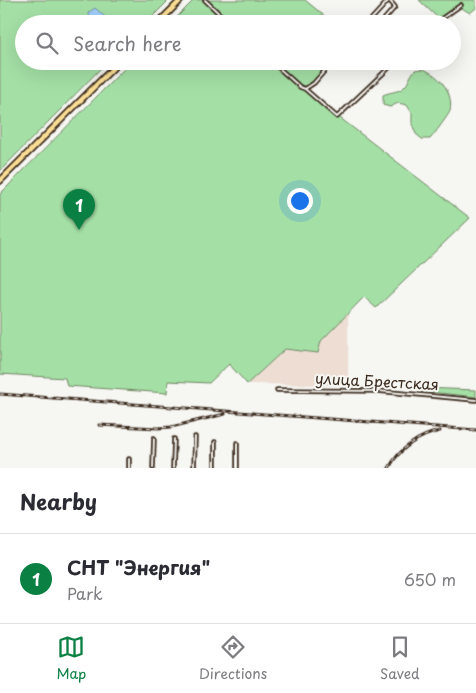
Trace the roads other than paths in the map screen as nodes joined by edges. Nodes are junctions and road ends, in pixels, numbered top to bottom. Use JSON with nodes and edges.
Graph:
{"nodes":[{"id":1,"x":205,"y":0,"type":"edge"},
{"id":2,"x":178,"y":1,"type":"edge"},
{"id":3,"x":461,"y":5,"type":"dead end"},
{"id":4,"x":166,"y":15,"type":"edge"},
{"id":5,"x":221,"y":15,"type":"edge"},
{"id":6,"x":375,"y":15,"type":"edge"},
{"id":7,"x":388,"y":15,"type":"edge"},
{"id":8,"x":447,"y":15,"type":"edge"},
{"id":9,"x":111,"y":70,"type":"edge"},
{"id":10,"x":281,"y":70,"type":"edge"},
{"id":11,"x":326,"y":70,"type":"edge"},
{"id":12,"x":387,"y":70,"type":"edge"},
{"id":13,"x":305,"y":89,"type":"junction"},
{"id":14,"x":0,"y":181,"type":"edge"},
{"id":15,"x":277,"y":390,"type":"dead end"},
{"id":16,"x":476,"y":400,"type":"edge"},
{"id":17,"x":154,"y":438,"type":"dead end"},
{"id":18,"x":195,"y":438,"type":"dead end"},
{"id":19,"x":174,"y":439,"type":"dead end"},
{"id":20,"x":215,"y":442,"type":"dead end"},
{"id":21,"x":237,"y":443,"type":"dead end"},
{"id":22,"x":129,"y":459,"type":"dead end"},
{"id":23,"x":129,"y":468,"type":"edge"},
{"id":24,"x":152,"y":468,"type":"edge"},
{"id":25,"x":173,"y":468,"type":"edge"},
{"id":26,"x":194,"y":468,"type":"edge"},
{"id":27,"x":214,"y":468,"type":"edge"},
{"id":28,"x":237,"y":468,"type":"edge"}],
"edges":[{"from":1,"to":5,"type":"street"},
{"from":2,"to":4,"type":"main road"},
{"from":3,"to":8,"type":"street"},
{"from":6,"to":7,"type":"street"},
{"from":9,"to":14,"type":"main road"},
{"from":10,"to":13,"type":"street"},
{"from":11,"to":13,"type":"street"},
{"from":12,"to":13,"type":"street"},
{"from":15,"to":16,"type":"street","name":"улица Брестская"},
{"from":17,"to":24,"type":"street"},
{"from":18,"to":26,"type":"street"},
{"from":19,"to":25,"type":"street"},
{"from":20,"to":27,"type":"street"},
{"from":21,"to":28,"type":"street"},
{"from":22,"to":23,"type":"street"}]}
